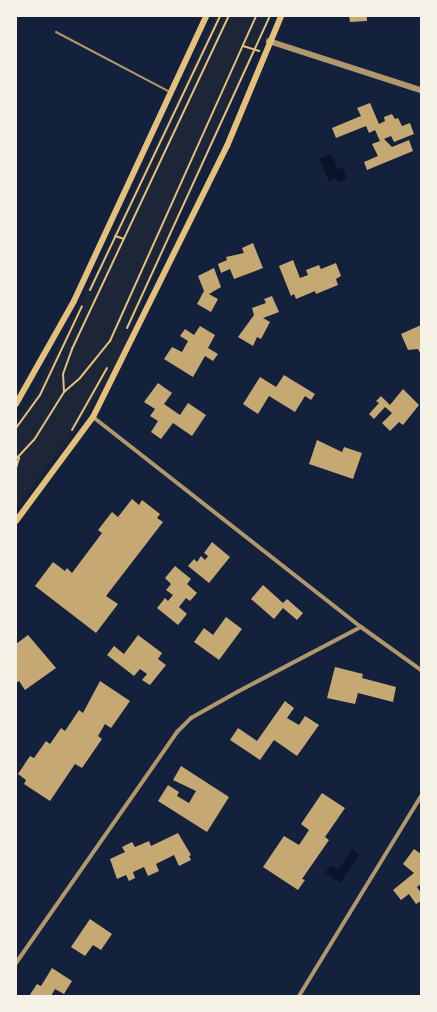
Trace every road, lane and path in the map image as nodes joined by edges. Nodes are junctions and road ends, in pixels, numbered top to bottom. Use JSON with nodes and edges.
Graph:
{"nodes":[{"id":1,"x":206,"y":16,"type":"edge"},
{"id":2,"x":220,"y":16,"type":"edge"},
{"id":3,"x":229,"y":16,"type":"edge"},
{"id":4,"x":256,"y":16,"type":"edge"},
{"id":5,"x":270,"y":16,"type":"edge"},
{"id":6,"x":281,"y":16,"type":"edge"},
{"id":7,"x":56,"y":32,"type":"dead end"},
{"id":8,"x":269,"y":41,"type":"junction"},
{"id":9,"x":243,"y":46,"type":"junction"},
{"id":10,"x":254,"y":49,"type":"junction"},
{"id":11,"x":264,"y":52,"type":"junction"},
{"id":12,"x":421,"y":90,"type":"edge"},
{"id":13,"x":170,"y":93,"type":"junction"},
{"id":14,"x":88,"y":294,"type":"dead end"},
{"id":15,"x":84,"y":301,"type":"dead end"},
{"id":16,"x":126,"y":330,"type":"dead end"},
{"id":17,"x":109,"y":364,"type":"dead end"},
{"id":18,"x":64,"y":392,"type":"junction"},
{"id":19,"x":16,"y":404,"type":"edge"},
{"id":20,"x":93,"y":417,"type":"junction"},
{"id":21,"x":16,"y":428,"type":"edge"},
{"id":22,"x":69,"y":435,"type":"dead end"},
{"id":23,"x":16,"y":456,"type":"edge"},
{"id":24,"x":17,"y":459,"type":"edge"},
{"id":25,"x":16,"y":468,"type":"edge"},
{"id":26,"x":16,"y":521,"type":"edge"},
{"id":27,"x":361,"y":627,"type":"junction"},
{"id":28,"x":421,"y":670,"type":"edge"},
{"id":29,"x":421,"y":796,"type":"edge"},
{"id":30,"x":16,"y":963,"type":"edge"},
{"id":31,"x":298,"y":996,"type":"edge"}],
"edges":[{"from":1,"to":13,"type":"main road"},
{"from":2,"to":14,"type":"path"},
{"from":3,"to":18,"type":"path"},
{"from":4,"to":9,"type":"path"},
{"from":5,"to":10,"type":"path"},
{"from":6,"to":8,"type":"main road"},
{"from":7,"to":13,"type":"lane"},
{"from":8,"to":11,"type":"main road"},
{"from":8,"to":12,"type":"street"},
{"from":9,"to":10,"type":"path"},
{"from":9,"to":18,"type":"path"},
{"from":10,"to":11,"type":"path"},
{"from":10,"to":16,"type":"path"},
{"from":11,"to":20,"type":"main road"},
{"from":13,"to":19,"type":"main road"},
{"from":15,"to":21,"type":"path"},
{"from":17,"to":22,"type":"path"},
{"from":18,"to":24,"type":"path"},
{"from":20,"to":26,"type":"main road"},
{"from":20,"to":27,"type":"street"},
{"from":23,"to":24,"type":"path"},
{"from":24,"to":25,"type":"path"},
{"from":27,"to":28,"type":"street"},
{"from":27,"to":30,"type":"street"},
{"from":29,"to":31,"type":"street"}]}
